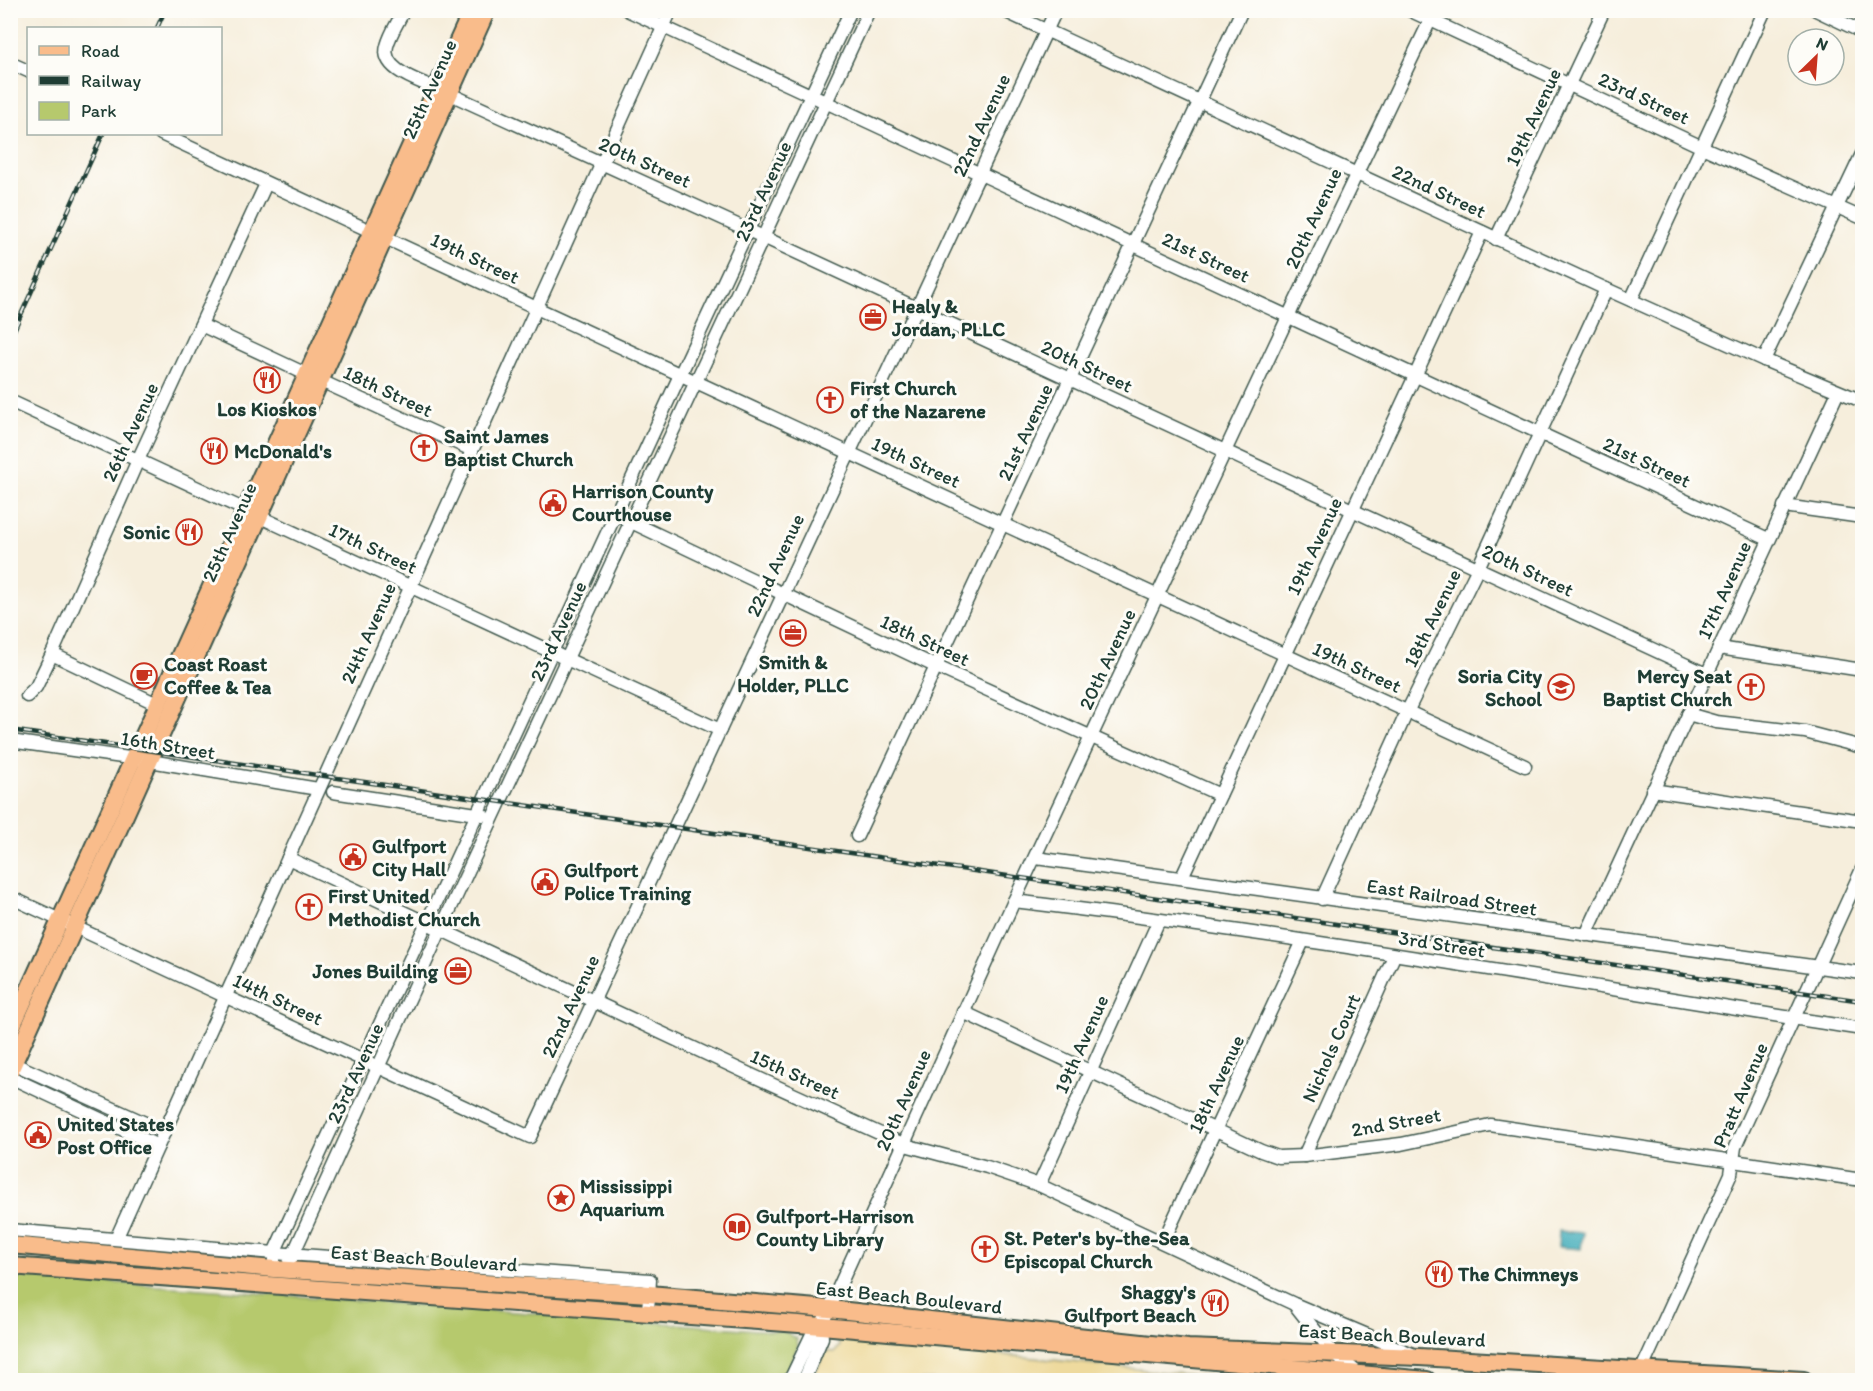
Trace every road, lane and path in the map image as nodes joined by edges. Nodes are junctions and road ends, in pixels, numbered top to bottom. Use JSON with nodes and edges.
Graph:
{"nodes":[{"id":1,"x":404,"y":10,"type":"edge"},
{"id":2,"x":472,"y":10,"type":"edge"},
{"id":3,"x":488,"y":10,"type":"edge"},
{"id":4,"x":627,"y":10,"type":"edge"},
{"id":5,"x":671,"y":10,"type":"edge"},
{"id":6,"x":851,"y":10,"type":"edge"},
{"id":7,"x":869,"y":10,"type":"edge"},
{"id":8,"x":1002,"y":10,"type":"edge"},
{"id":9,"x":1056,"y":10,"type":"edge"},
{"id":10,"x":1242,"y":10,"type":"edge"},
{"id":11,"x":1409,"y":10,"type":"edge"},
{"id":12,"x":1604,"y":10,"type":"edge"},
{"id":13,"x":1765,"y":10,"type":"edge"},
{"id":14,"x":1816,"y":10,"type":"edge"},
{"id":15,"x":1432,"y":15,"type":"edge"},
{"id":16,"x":1844,"y":16,"type":"edge"},
{"id":17,"x":663,"y":27,"type":"junction"},
{"id":18,"x":1046,"y":31,"type":"junction"},
{"id":19,"x":1863,"y":32,"type":"edge"},
{"id":20,"x":10,"y":63,"type":"edge"},
{"id":21,"x":27,"y":71,"type":"edge"},
{"id":22,"x":1570,"y":84,"type":"junction"},
{"id":23,"x":443,"y":92,"type":"junction"},
{"id":24,"x":812,"y":95,"type":"junction"},
{"id":25,"x":826,"y":101,"type":"junction"},
{"id":26,"x":1200,"y":102,"type":"junction"},
{"id":27,"x":163,"y":135,"type":"edge"},
{"id":28,"x":1702,"y":147,"type":"junction"},
{"id":29,"x":1863,"y":154,"type":"edge"},
{"id":30,"x":602,"y":163,"type":"junction"},
{"id":31,"x":980,"y":173,"type":"junction"},
{"id":32,"x":1356,"y":174,"type":"junction"},
{"id":33,"x":266,"y":184,"type":"junction"},
{"id":34,"x":1838,"y":206,"type":"junction"},
{"id":35,"x":1863,"y":218,"type":"edge"},
{"id":36,"x":748,"y":230,"type":"junction"},
{"id":37,"x":1482,"y":232,"type":"junction"},
{"id":38,"x":378,"y":236,"type":"junction"},
{"id":39,"x":763,"y":237,"type":"junction"},
{"id":40,"x":1496,"y":239,"type":"junction"},
{"id":41,"x":1133,"y":245,"type":"junction"},
{"id":42,"x":1606,"y":289,"type":"junction"},
{"id":43,"x":1631,"y":300,"type":"junction"},
{"id":44,"x":537,"y":308,"type":"junction"},
{"id":45,"x":917,"y":309,"type":"junction"},
{"id":46,"x":1288,"y":316,"type":"junction"},
{"id":47,"x":201,"y":325,"type":"junction"},
{"id":48,"x":1764,"y":360,"type":"junction"},
{"id":49,"x":680,"y":375,"type":"junction"},
{"id":50,"x":1415,"y":375,"type":"junction"},
{"id":51,"x":314,"y":378,"type":"junction"},
{"id":52,"x":1071,"y":380,"type":"junction"},
{"id":53,"x":696,"y":382,"type":"junction"},
{"id":54,"x":1838,"y":392,"type":"junction"},
{"id":55,"x":10,"y":401,"type":"edge"},
{"id":56,"x":1863,"y":401,"type":"edge"},
{"id":57,"x":1540,"y":433,"type":"junction"},
{"id":58,"x":472,"y":450,"type":"junction"},
{"id":59,"x":1225,"y":451,"type":"junction"},
{"id":60,"x":849,"y":453,"type":"junction"},
{"id":61,"x":138,"y":460,"type":"junction"},
{"id":62,"x":1784,"y":506,"type":"junction"},
{"id":63,"x":1352,"y":510,"type":"junction"},
{"id":64,"x":253,"y":514,"type":"junction"},
{"id":65,"x":616,"y":515,"type":"junction"},
{"id":66,"x":1863,"y":517,"type":"edge"},
{"id":67,"x":631,"y":522,"type":"junction"},
{"id":68,"x":1004,"y":524,"type":"junction"},
{"id":69,"x":1768,"y":540,"type":"junction"},
{"id":70,"x":1478,"y":568,"type":"junction"},
{"id":71,"x":411,"y":586,"type":"junction"},
{"id":72,"x":783,"y":595,"type":"junction"},
{"id":73,"x":1158,"y":596,"type":"junction"},
{"id":74,"x":1719,"y":648,"type":"junction"},
{"id":75,"x":552,"y":652,"type":"junction"},
{"id":76,"x":52,"y":654,"type":"junction"},
{"id":77,"x":1285,"y":655,"type":"junction"},
{"id":78,"x":567,"y":659,"type":"junction"},
{"id":79,"x":938,"y":667,"type":"junction"},
{"id":80,"x":1863,"y":670,"type":"edge"},
{"id":81,"x":1706,"y":674,"type":"junction"},
{"id":82,"x":27,"y":696,"type":"dead end"},
{"id":83,"x":159,"y":705,"type":"junction"},
{"id":84,"x":1407,"y":712,"type":"junction"},
{"id":85,"x":1688,"y":714,"type":"junction"},
{"id":86,"x":720,"y":730,"type":"junction"},
{"id":87,"x":1092,"y":737,"type":"junction"},
{"id":88,"x":10,"y":741,"type":"edge"},
{"id":89,"x":1863,"y":747,"type":"edge"},
{"id":90,"x":142,"y":760,"type":"junction"},
{"id":91,"x":1525,"y":766,"type":"dead end"},
{"id":92,"x":318,"y":789,"type":"junction"},
{"id":93,"x":1653,"y":790,"type":"junction"},
{"id":94,"x":333,"y":792,"type":"dead end"},
{"id":95,"x":1220,"y":795,"type":"junction"},
{"id":96,"x":476,"y":814,"type":"junction"},
{"id":97,"x":493,"y":818,"type":"junction"},
{"id":98,"x":1863,"y":821,"type":"edge"},
{"id":99,"x":857,"y":836,"type":"dead end"},
{"id":100,"x":288,"y":858,"type":"junction"},
{"id":101,"x":1036,"y":858,"type":"junction"},
{"id":102,"x":1863,"y":869,"type":"edge"},
{"id":103,"x":1182,"y":877,"type":"junction"},
{"id":104,"x":10,"y":897,"type":"edge"},
{"id":105,"x":1322,"y":899,"type":"junction"},
{"id":106,"x":1014,"y":902,"type":"junction"},
{"id":107,"x":1159,"y":920,"type":"junction"},
{"id":108,"x":426,"y":922,"type":"junction"},
{"id":109,"x":69,"y":924,"type":"junction"},
{"id":110,"x":441,"y":929,"type":"junction"},
{"id":111,"x":1586,"y":935,"type":"junction"},
{"id":112,"x":1303,"y":941,"type":"junction"},
{"id":113,"x":1394,"y":956,"type":"junction"},
{"id":114,"x":1817,"y":967,"type":"junction"},
{"id":115,"x":1863,"y":973,"type":"edge"},
{"id":116,"x":226,"y":997,"type":"junction"},
{"id":117,"x":594,"y":1001,"type":"junction"},
{"id":118,"x":387,"y":1008,"type":"junction"},
{"id":119,"x":963,"y":1012,"type":"junction"},
{"id":120,"x":1794,"y":1018,"type":"junction"},
{"id":121,"x":399,"y":1022,"type":"junction"},
{"id":122,"x":1863,"y":1029,"type":"edge"},
{"id":123,"x":10,"y":1031,"type":"edge"},
{"id":124,"x":363,"y":1060,"type":"junction"},
{"id":125,"x":379,"y":1067,"type":"junction"},
{"id":126,"x":11,"y":1068,"type":"edge"},
{"id":127,"x":1090,"y":1071,"type":"junction"},
{"id":128,"x":1216,"y":1130,"type":"junction"},
{"id":129,"x":165,"y":1132,"type":"junction"},
{"id":130,"x":530,"y":1137,"type":"joint"},
{"id":131,"x":905,"y":1145,"type":"junction"},
{"id":132,"x":158,"y":1146,"type":"junction"},
{"id":133,"x":1304,"y":1156,"type":"junction"},
{"id":134,"x":1733,"y":1161,"type":"junction"},
{"id":135,"x":1863,"y":1180,"type":"edge"},
{"id":136,"x":1039,"y":1185,"type":"junction"},
{"id":137,"x":10,"y":1230,"type":"edge"},
{"id":138,"x":10,"y":1238,"type":"edge"},
{"id":139,"x":116,"y":1239,"type":"junction"},
{"id":140,"x":1163,"y":1242,"type":"junction"},
{"id":141,"x":10,"y":1245,"type":"edge"},
{"id":142,"x":185,"y":1261,"type":"junction"},
{"id":143,"x":282,"y":1262,"type":"junction"},
{"id":144,"x":10,"y":1266,"type":"edge"},
{"id":145,"x":649,"y":1294,"type":"junction"},
{"id":146,"x":1294,"y":1304,"type":"junction"},
{"id":147,"x":829,"y":1309,"type":"junction"},
{"id":148,"x":648,"y":1312,"type":"junction"},
{"id":149,"x":821,"y":1326,"type":"junction"},
{"id":150,"x":1333,"y":1353,"type":"junction"},
{"id":151,"x":1419,"y":1357,"type":"junction"},
{"id":152,"x":1360,"y":1374,"type":"junction"},
{"id":153,"x":1640,"y":1377,"type":"edge"},
{"id":154,"x":790,"y":1380,"type":"edge"},
{"id":155,"x":804,"y":1380,"type":"edge"},
{"id":156,"x":1427,"y":1380,"type":"edge"},
{"id":157,"x":1804,"y":1380,"type":"edge"}],
"edges":[{"from":1,"to":23,"type":"street","name":"20th Street"},
{"from":2,"to":23,"type":"main road","name":"25th Avenue"},
{"from":3,"to":23,"type":"main road","name":"25th Avenue"},
{"from":4,"to":17,"type":"street","name":"21st Street"},
{"from":5,"to":17,"type":"street","name":"24th Avenue"},
{"from":6,"to":24,"type":"street","name":"23rd Avenue"},
{"from":7,"to":25,"type":"street","name":"23rd Avenue"},
{"from":8,"to":18,"type":"street","name":"22nd Street"},
{"from":9,"to":18,"type":"street","name":"22nd Avenue"},
{"from":10,"to":26,"type":"street","name":"21st Avenue"},
{"from":11,"to":15,"type":"street","name":"23rd Street"},
{"from":12,"to":22,"type":"street","name":"19th Avenue"},
{"from":13,"to":28,"type":"street"},
{"from":14,"to":16,"type":"street"},
{"from":15,"to":22,"type":"street","name":"23rd Street"},
{"from":15,"to":32,"type":"street","name":"20th Avenue"},
{"from":16,"to":19,"type":"street"},
{"from":17,"to":24,"type":"street","name":"21st Street"},
{"from":17,"to":30,"type":"street","name":"24th Avenue"},
{"from":18,"to":26,"type":"street","name":"22nd Street"},
{"from":18,"to":31,"type":"street","name":"22nd Avenue"},
{"from":20,"to":21,"type":"street"},
{"from":22,"to":28,"type":"street","name":"23rd Street"},
{"from":22,"to":40,"type":"street","name":"19th Avenue"},
{"from":23,"to":30,"type":"street","name":"20th Street"},
{"from":23,"to":38,"type":"main road","name":"25th Avenue"},
{"from":24,"to":25,"type":"street","name":"21st Street"},
{"from":24,"to":36,"type":"street","name":"23rd Avenue"},
{"from":25,"to":31,"type":"street","name":"21st Street"},
{"from":25,"to":39,"type":"street","name":"23rd Avenue"},
{"from":26,"to":32,"type":"street","name":"22nd Street"},
{"from":26,"to":41,"type":"street","name":"21st Avenue"},
{"from":27,"to":33,"type":"street","name":"19th Street"},
{"from":28,"to":34,"type":"street","name":"23rd Street"},
{"from":28,"to":43,"type":"street"},
{"from":29,"to":34,"type":"street"},
{"from":30,"to":36,"type":"street","name":"20th Street"},
{"from":30,"to":44,"type":"street","name":"24th Avenue"},
{"from":31,"to":41,"type":"street","name":"21st Street"},
{"from":31,"to":45,"type":"street","name":"22nd Avenue"},
{"from":32,"to":37,"type":"street","name":"22nd Street"},
{"from":32,"to":46,"type":"street","name":"20th Avenue"},
{"from":33,"to":38,"type":"street","name":"19th Street"},
{"from":33,"to":47,"type":"street","name":"26th Avenue"},
{"from":34,"to":35,"type":"street","name":"23rd Street"},
{"from":34,"to":48,"type":"street"},
{"from":36,"to":39,"type":"street","name":"20th Street"},
{"from":36,"to":49,"type":"street","name":"23rd Avenue"},
{"from":37,"to":40,"type":"street","name":"22nd Street"},
{"from":37,"to":50,"type":"street","name":"19th Avenue"},
{"from":38,"to":44,"type":"street","name":"19th Street"},
{"from":38,"to":51,"type":"main road","name":"25th Avenue"},
{"from":39,"to":45,"type":"street","name":"20th Street"},
{"from":39,"to":53,"type":"street","name":"23rd Avenue"},
{"from":40,"to":42,"type":"street","name":"22nd Street"},
{"from":41,"to":46,"type":"street","name":"21st Street"},
{"from":41,"to":52,"type":"street","name":"21st Avenue"},
{"from":42,"to":43,"type":"street","name":"22nd Street"},
{"from":42,"to":57,"type":"street","name":"18th Avenue"},
{"from":43,"to":48,"type":"street","name":"22nd Street"},
{"from":44,"to":49,"type":"street","name":"19th Street"},
{"from":44,"to":58,"type":"street","name":"24th Avenue"},
{"from":45,"to":52,"type":"street","name":"20th Street"},
{"from":45,"to":60,"type":"street","name":"22nd Avenue"},
{"from":46,"to":50,"type":"street","name":"21st Street"},
{"from":46,"to":59,"type":"street","name":"20th Avenue"},
{"from":47,"to":51,"type":"street","name":"18th Street"},
{"from":47,"to":61,"type":"street","name":"26th Avenue"},
{"from":48,"to":54,"type":"street","name":"22nd Street"},
{"from":49,"to":53,"type":"street","name":"19th Street"},
{"from":49,"to":65,"type":"street","name":"23rd Avenue"},
{"from":50,"to":57,"type":"street","name":"21st Street"},
{"from":50,"to":63,"type":"street","name":"19th Avenue"},
{"from":51,"to":58,"type":"street","name":"18th Street"},
{"from":51,"to":64,"type":"main road","name":"25th Avenue"},
{"from":52,"to":59,"type":"street","name":"20th Street"},
{"from":52,"to":68,"type":"street","name":"21st Avenue"},
{"from":53,"to":60,"type":"street","name":"19th Street"},
{"from":53,"to":67,"type":"street","name":"23rd Avenue"},
{"from":54,"to":56,"type":"street","name":"22nd Street"},
{"from":54,"to":62,"type":"street","name":"17th Avenue"},
{"from":55,"to":61,"type":"street","name":"17th Street"},
{"from":57,"to":69,"type":"street","name":"21st Street"},
{"from":57,"to":70,"type":"street","name":"18th Avenue"},
{"from":58,"to":71,"type":"street","name":"24th Avenue"},
{"from":59,"to":63,"type":"street","name":"20th Street"},
{"from":59,"to":73,"type":"street","name":"20th Avenue"},
{"from":60,"to":68,"type":"street","name":"19th Street"},
{"from":60,"to":72,"type":"street","name":"22nd Avenue"},
{"from":61,"to":64,"type":"street","name":"17th Street"},
{"from":61,"to":76,"type":"street","name":"26th Avenue"},
{"from":62,"to":66,"type":"street"},
{"from":62,"to":69,"type":"street","name":"17th Avenue"},
{"from":63,"to":70,"type":"street","name":"20th Street"},
{"from":63,"to":77,"type":"street","name":"19th Avenue"},
{"from":64,"to":71,"type":"street","name":"17th Street"},
{"from":64,"to":83,"type":"main road","name":"25th Avenue"},
{"from":64,"to":90,"type":"main road","name":"25th Avenue"},
{"from":65,"to":67,"type":"street","name":"18th Street"},
{"from":65,"to":75,"type":"street","name":"23rd Avenue"},
{"from":67,"to":72,"type":"street","name":"18th Street"},
{"from":67,"to":78,"type":"street","name":"23rd Avenue"},
{"from":68,"to":73,"type":"street","name":"19th Street"},
{"from":68,"to":79,"type":"street","name":"21st Avenue"},
{"from":69,"to":74,"type":"street","name":"17th Avenue"},
{"from":70,"to":81,"type":"street","name":"20th Street"},
{"from":70,"to":84,"type":"street","name":"18th Avenue"},
{"from":71,"to":75,"type":"street","name":"17th Street"},
{"from":71,"to":92,"type":"street","name":"24th Avenue"},
{"from":72,"to":79,"type":"street","name":"18th Street"},
{"from":72,"to":86,"type":"street","name":"22nd Avenue"},
{"from":73,"to":77,"type":"street","name":"19th Street"},
{"from":73,"to":87,"type":"street","name":"20th Avenue"},
{"from":74,"to":80,"type":"street"},
{"from":74,"to":81,"type":"street","name":"17th Avenue"},
{"from":75,"to":78,"type":"street","name":"17th Street"},
{"from":75,"to":96,"type":"street","name":"23rd Avenue"},
{"from":76,"to":82,"type":"street","name":"26th Avenue"},
{"from":76,"to":83,"type":"street","name":"16th Street"},
{"from":77,"to":84,"type":"street","name":"19th Street"},
{"from":77,"to":95,"type":"street","name":"19th Avenue"},
{"from":78,"to":86,"type":"street","name":"17th Street"},
{"from":78,"to":97,"type":"street","name":"23rd Avenue"},
{"from":79,"to":87,"type":"street","name":"18th Street"},
{"from":79,"to":99,"type":"street","name":"21st Avenue"},
{"from":81,"to":85,"type":"street","name":"17th Avenue"},
{"from":83,"to":90,"type":"main road","name":"25th Avenue"},
{"from":84,"to":91,"type":"street","name":"19th Street"},
{"from":84,"to":105,"type":"street","name":"18th Avenue"},
{"from":85,"to":89,"type":"street"},
{"from":85,"to":93,"type":"street","name":"17th Avenue"},
{"from":86,"to":117,"type":"street","name":"22nd Avenue"},
{"from":87,"to":95,"type":"street","name":"18th Street"},
{"from":87,"to":101,"type":"street","name":"20th Avenue"},
{"from":88,"to":90,"type":"street","name":"16th Street"},
{"from":90,"to":92,"type":"street","name":"16th Street"},
{"from":90,"to":109,"type":"main road","name":"25th Avenue"},
{"from":92,"to":100,"type":"street","name":"24th Avenue"},
{"from":93,"to":98,"type":"street"},
{"from":93,"to":111,"type":"street","name":"17th Avenue"},
{"from":94,"to":96,"type":"street"},
{"from":95,"to":103,"type":"street","name":"19th Avenue"},
{"from":96,"to":97,"type":"street"},
{"from":96,"to":108,"type":"street","name":"23rd Avenue"},
{"from":97,"to":110,"type":"street","name":"23rd Avenue"},
{"from":100,"to":108,"type":"street","name":"15th Street"},
{"from":100,"to":116,"type":"street","name":"24th Avenue"},
{"from":101,"to":103,"type":"street","name":"East Railroad Street"},
{"from":101,"to":106,"type":"street","name":"20th Avenue"},
{"from":102,"to":114,"type":"street","name":"Pratt Avenue"},
{"from":103,"to":105,"type":"street","name":"East Railroad Street"},
{"from":104,"to":109,"type":"street","name":"14th Street"},
{"from":105,"to":111,"type":"street","name":"East Railroad Street"},
{"from":106,"to":107,"type":"street","name":"3rd Street"},
{"from":106,"to":119,"type":"street","name":"20th Avenue"},
{"from":107,"to":112,"type":"street","name":"3rd Street"},
{"from":107,"to":127,"type":"street","name":"19th Avenue"},
{"from":108,"to":110,"type":"street","name":"15th Street"},
{"from":108,"to":118,"type":"street","name":"23rd Avenue"},
{"from":109,"to":116,"type":"street","name":"14th Street"},
{"from":109,"to":123,"type":"main road","name":"25th Avenue"},
{"from":109,"to":126,"type":"main road","name":"25th Avenue"},
{"from":110,"to":117,"type":"street","name":"15th Street"},
{"from":110,"to":121,"type":"street","name":"23rd Avenue"},
{"from":111,"to":114,"type":"street","name":"East Railroad Street"},
{"from":112,"to":113,"type":"street","name":"3rd Street"},
{"from":112,"to":128,"type":"street","name":"18th Avenue"},
{"from":113,"to":120,"type":"street","name":"3rd Street"},
{"from":113,"to":133,"type":"street","name":"Nichols Court"},
{"from":114,"to":115,"type":"street","name":"East Railroad Street"},
{"from":114,"to":120,"type":"street","name":"Pratt Avenue"},
{"from":116,"to":124,"type":"street","name":"14th Street"},
{"from":116,"to":129,"type":"street","name":"24th Avenue"},
{"from":117,"to":130,"type":"street","name":"22nd Avenue"},
{"from":117,"to":131,"type":"street","name":"15th Street"},
{"from":118,"to":121,"type":"street"},
{"from":118,"to":124,"type":"street","name":"23rd Avenue"},
{"from":119,"to":127,"type":"street","name":"2nd Street"},
{"from":119,"to":131,"type":"street","name":"20th Avenue"},
{"from":120,"to":122,"type":"street","name":"3rd Street"},
{"from":120,"to":134,"type":"street","name":"Pratt Avenue"},
{"from":121,"to":125,"type":"street","name":"23rd Avenue"},
{"from":124,"to":125,"type":"street","name":"14th Street"},
{"from":124,"to":143,"type":"street","name":"23rd Avenue"},
{"from":125,"to":130,"type":"street","name":"14th Street"},
{"from":125,"to":143,"type":"street","name":"23rd Avenue"},
{"from":126,"to":129,"type":"street"},
{"from":126,"to":132,"type":"street"},
{"from":127,"to":128,"type":"street","name":"2nd Street"},
{"from":127,"to":136,"type":"street","name":"19th Avenue"},
{"from":128,"to":133,"type":"street","name":"2nd Street"},
{"from":128,"to":140,"type":"street","name":"18th Avenue"},
{"from":129,"to":132,"type":"street","name":"24th Avenue"},
{"from":131,"to":136,"type":"street","name":"15th Street"},
{"from":131,"to":147,"type":"street","name":"20th Avenue"},
{"from":132,"to":139,"type":"street","name":"24th Avenue"},
{"from":133,"to":134,"type":"street","name":"2nd Street"},
{"from":134,"to":135,"type":"street","name":"2nd Street"},
{"from":134,"to":153,"type":"street","name":"Pratt Avenue"},
{"from":136,"to":140,"type":"street","name":"15th Street"},
{"from":137,"to":139,"type":"street"},
{"from":138,"to":142,"type":"main road"},
{"from":139,"to":143,"type":"street"},
{"from":140,"to":146,"type":"street","name":"15th Street"},
{"from":141,"to":142,"type":"main road","name":"East Beach Boulevard"},
{"from":142,"to":143,"type":"main road","name":"East Beach Boulevard"},
{"from":143,"to":145,"type":"main road","name":"East Beach Boulevard"},
{"from":144,"to":148,"type":"main road","name":"East Beach Boulevard"},
{"from":145,"to":147,"type":"main road","name":"East Beach Boulevard"},
{"from":145,"to":148,"type":"street"},
{"from":146,"to":150,"type":"street","name":"15th Street"},
{"from":146,"to":151,"type":"street","name":"15th Street"},
{"from":147,"to":149,"type":"street","name":"20th Avenue"},
{"from":147,"to":150,"type":"main road","name":"East Beach Boulevard"},
{"from":148,"to":149,"type":"main road","name":"East Beach Boulevard"},
{"from":149,"to":152,"type":"main road","name":"East Beach Boulevard"},
{"from":149,"to":154,"type":"street","name":"20th Avenue"},
{"from":149,"to":155,"type":"street","name":"20th Avenue"},
{"from":150,"to":151,"type":"main road","name":"East Beach Boulevard"},
{"from":150,"to":152,"type":"street","name":"15th Street"},
{"from":151,"to":153,"type":"main road","name":"East Beach Boulevard"},
{"from":152,"to":156,"type":"main road","name":"East Beach Boulevard"},
{"from":153,"to":157,"type":"main road","name":"East Beach Boulevard"}]}
